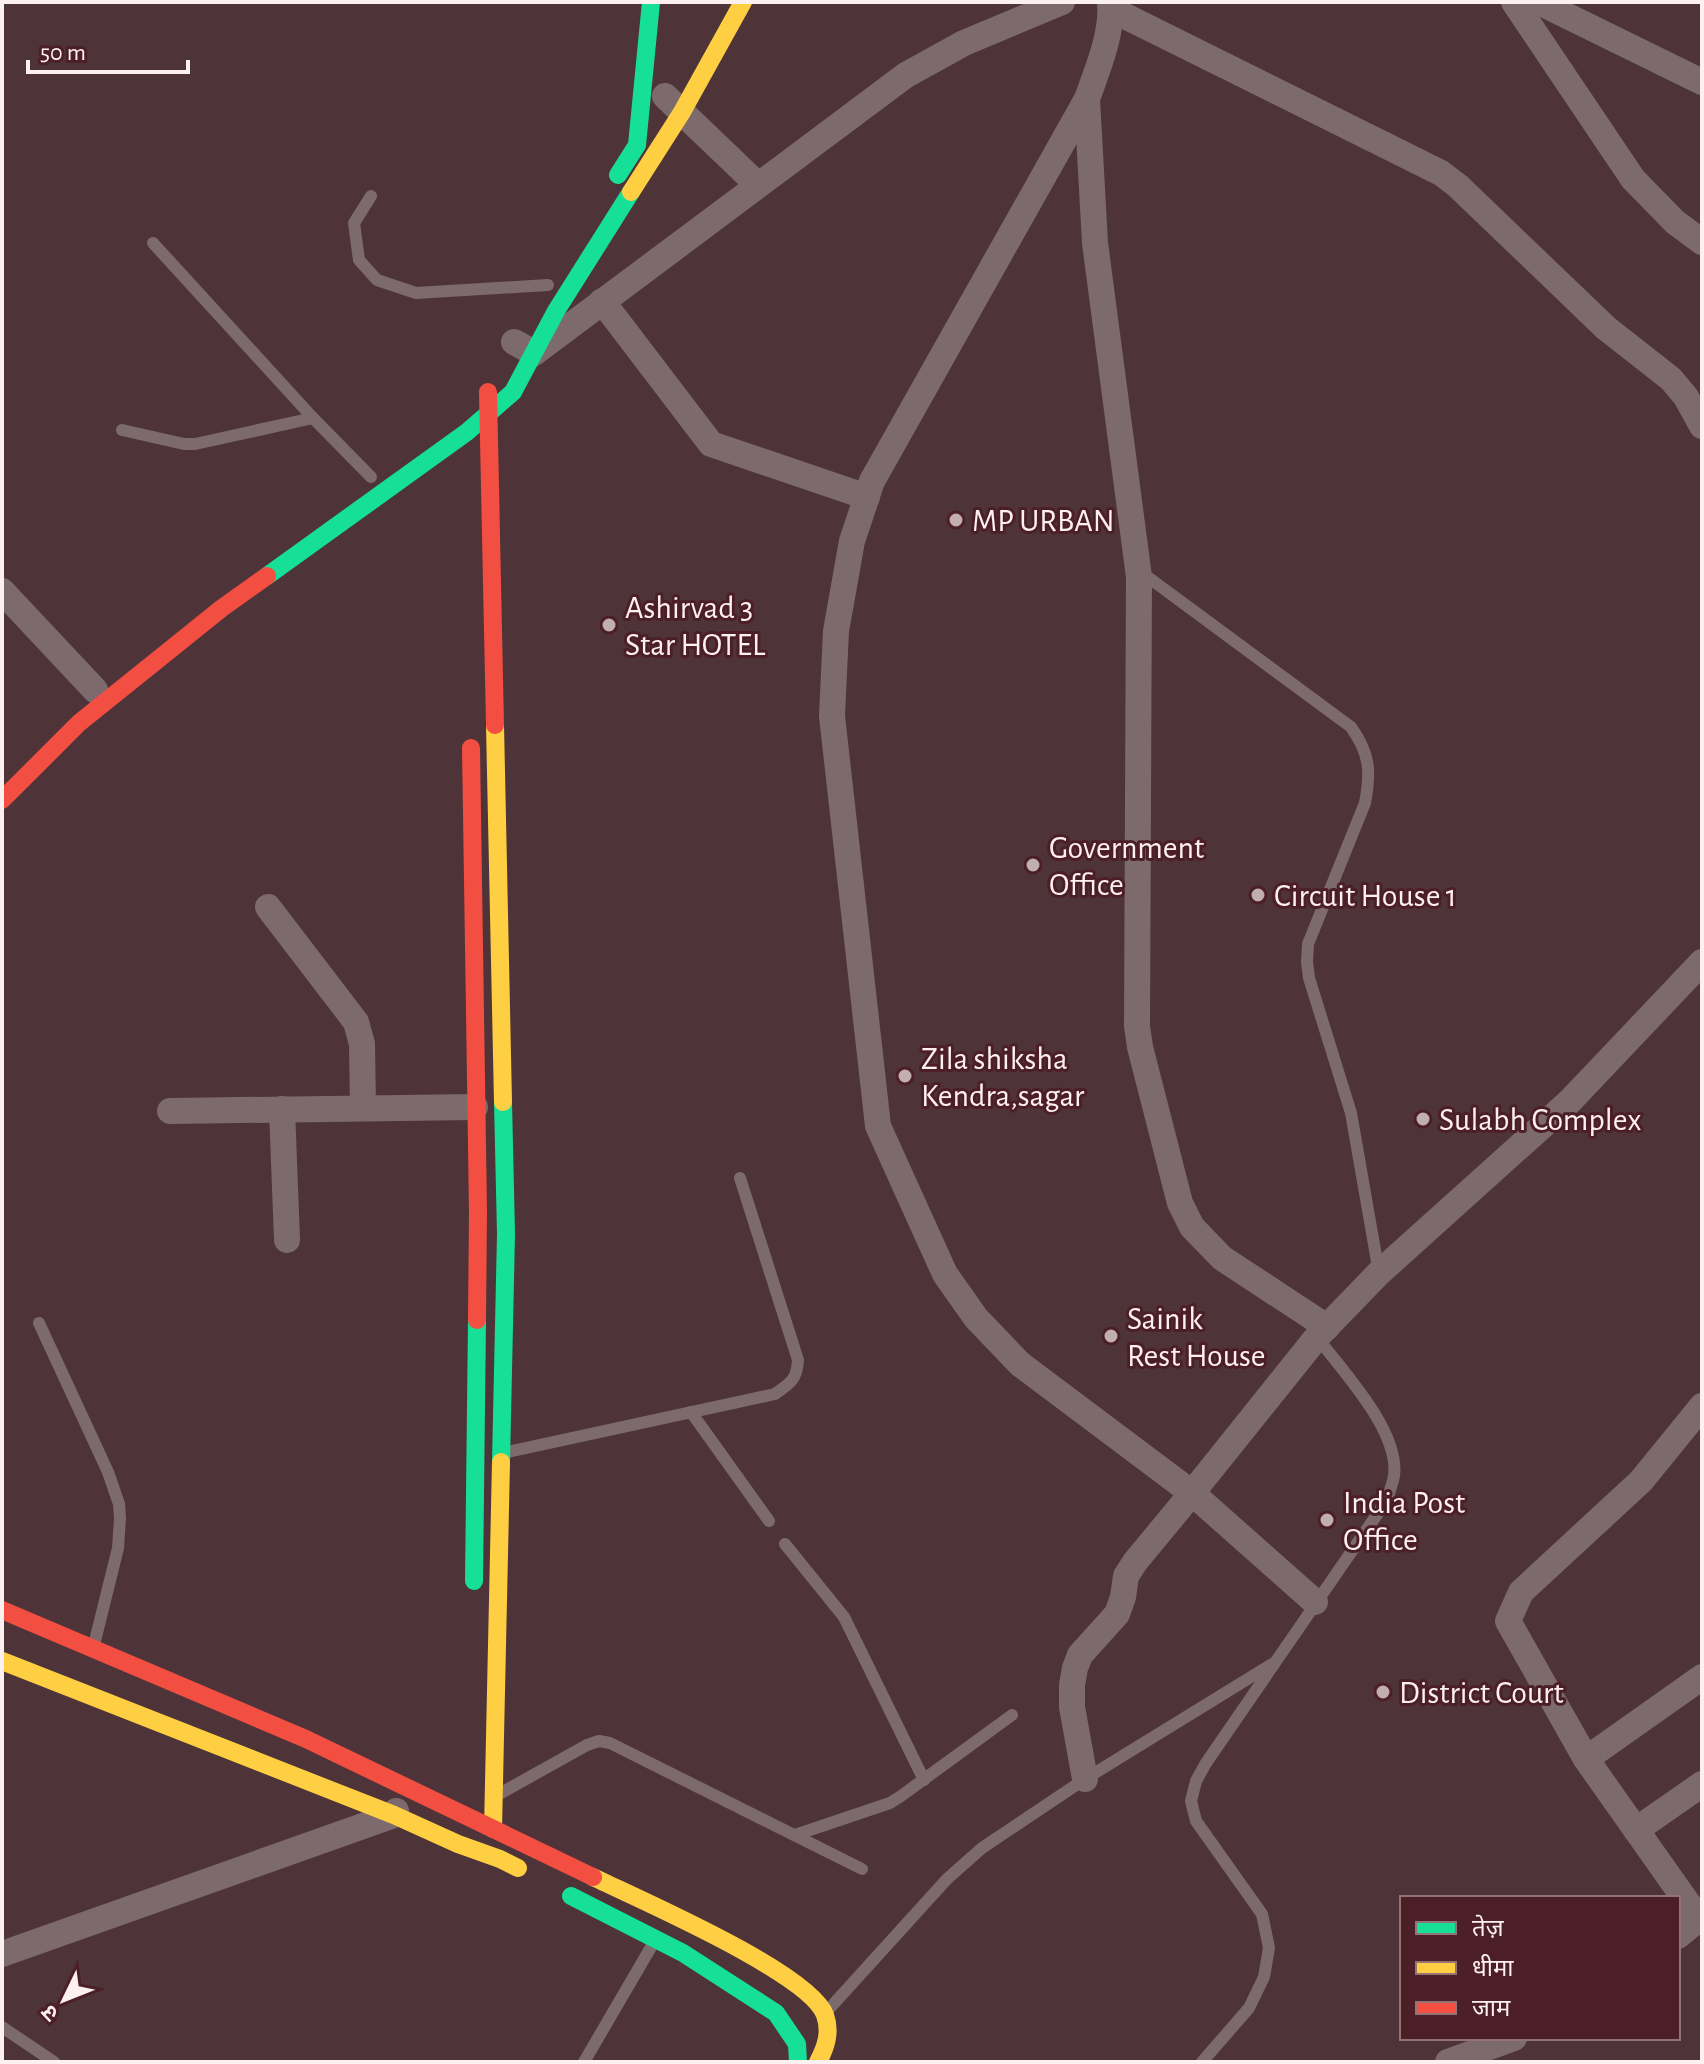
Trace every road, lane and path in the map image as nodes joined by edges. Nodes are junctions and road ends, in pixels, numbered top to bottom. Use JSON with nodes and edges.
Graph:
{"nodes":[{"id":1,"x":651,"y":2,"type":"edge"},
{"id":2,"x":743,"y":2,"type":"edge"},
{"id":3,"x":1062,"y":2,"type":"edge"},
{"id":4,"x":1514,"y":2,"type":"edge"},
{"id":5,"x":1539,"y":2,"type":"edge"},
{"id":6,"x":1111,"y":6,"type":"edge"},
{"id":7,"x":1702,"y":82,"type":"edge"},
{"id":8,"x":673,"y":97,"type":"junction"},
{"id":9,"x":1087,"y":99,"type":"junction"},
{"id":10,"x":637,"y":145,"type":"junction"},
{"id":11,"x":758,"y":185,"type":"junction"},
{"id":12,"x":371,"y":196,"type":"dead end"},
{"id":13,"x":605,"y":196,"type":"dead end"},
{"id":14,"x":1702,"y":242,"type":"edge"},
{"id":15,"x":153,"y":243,"type":"dead end"},
{"id":16,"x":552,"y":279,"type":"joint"},
{"id":17,"x":602,"y":301,"type":"junction"},
{"id":18,"x":533,"y":309,"type":"dead end"},
{"id":19,"x":515,"y":353,"type":"junction"},
{"id":20,"x":488,"y":392,"type":"junction"},
{"id":21,"x":489,"y":414,"type":"junction"},
{"id":22,"x":313,"y":418,"type":"junction"},
{"id":23,"x":1702,"y":426,"type":"edge"},
{"id":24,"x":122,"y":430,"type":"dead end"},
{"id":25,"x":468,"y":440,"type":"junction"},
{"id":26,"x":371,"y":477,"type":"dead end"},
{"id":27,"x":867,"y":497,"type":"junction"},
{"id":28,"x":1138,"y":570,"type":"junction"},
{"id":29,"x":238,"y":574,"type":"dead end"},
{"id":30,"x":2,"y":591,"type":"edge"},
{"id":31,"x":95,"y":690,"type":"junction"},
{"id":32,"x":471,"y":730,"type":"dead end"},
{"id":33,"x":2,"y":778,"type":"edge"},
{"id":34,"x":2,"y":800,"type":"edge"},
{"id":35,"x":268,"y":907,"type":"dead end"},
{"id":36,"x":1702,"y":962,"type":"edge"},
{"id":37,"x":475,"y":1107,"type":"junction"},
{"id":38,"x":363,"y":1108,"type":"junction"},
{"id":39,"x":282,"y":1109,"type":"junction"},
{"id":40,"x":170,"y":1111,"type":"dead end"},
{"id":41,"x":740,"y":1178,"type":"dead end"},
{"id":42,"x":287,"y":1240,"type":"dead end"},
{"id":43,"x":1379,"y":1273,"type":"junction"},
{"id":44,"x":39,"y":1323,"type":"dead end"},
{"id":45,"x":1322,"y":1332,"type":"junction"},
{"id":46,"x":1702,"y":1406,"type":"edge"},
{"id":47,"x":691,"y":1412,"type":"junction"},
{"id":48,"x":501,"y":1454,"type":"junction"},
{"id":49,"x":1192,"y":1493,"type":"junction"},
{"id":50,"x":769,"y":1521,"type":"dead end"},
{"id":51,"x":785,"y":1544,"type":"dead end"},
{"id":52,"x":474,"y":1602,"type":"dead end"},
{"id":53,"x":1315,"y":1602,"type":"junction"},
{"id":54,"x":2,"y":1610,"type":"edge"},
{"id":55,"x":93,"y":1648,"type":"junction"},
{"id":56,"x":2,"y":1661,"type":"edge"},
{"id":57,"x":1275,"y":1662,"type":"junction"},
{"id":58,"x":1702,"y":1677,"type":"edge"},
{"id":59,"x":1012,"y":1715,"type":"dead end"},
{"id":60,"x":1586,"y":1759,"type":"junction"},
{"id":61,"x":1085,"y":1779,"type":"junction"},
{"id":62,"x":924,"y":1780,"type":"junction"},
{"id":63,"x":1702,"y":1784,"type":"edge"},
{"id":64,"x":410,"y":1789,"type":"junction"},
{"id":65,"x":494,"y":1797,"type":"junction"},
{"id":66,"x":394,"y":1815,"type":"junction"},
{"id":67,"x":479,"y":1817,"type":"junction"},
{"id":68,"x":1636,"y":1830,"type":"junction"},
{"id":69,"x":795,"y":1835,"type":"junction"},
{"id":70,"x":465,"y":1846,"type":"junction"},
{"id":71,"x":491,"y":1855,"type":"junction"},
{"id":72,"x":862,"y":1869,"type":"dead end"},
{"id":73,"x":528,"y":1873,"type":"dead end"},
{"id":74,"x":556,"y":1888,"type":"dead end"},
{"id":75,"x":1700,"y":1918,"type":"edge"},
{"id":76,"x":1680,"y":1934,"type":"edge"},
{"id":77,"x":656,"y":1939,"type":"junction"},
{"id":78,"x":2,"y":1954,"type":"edge"},
{"id":79,"x":2,"y":2027,"type":"edge"},
{"id":80,"x":808,"y":2036,"type":"edge"},
{"id":81,"x":1508,"y":2040,"type":"edge"},
{"id":82,"x":54,"y":2062,"type":"edge"},
{"id":83,"x":584,"y":2062,"type":"edge"},
{"id":84,"x":818,"y":2062,"type":"edge"},
{"id":85,"x":1202,"y":2062,"type":"edge"},
{"id":86,"x":1448,"y":2062,"type":"edge"}],
"edges":[{"from":1,"to":10,"type":"main road"},
{"from":2,"to":8,"type":"main road"},
{"from":3,"to":11,"type":"street"},
{"from":4,"to":14,"type":"street"},
{"from":5,"to":7,"type":"street"},
{"from":6,"to":9,"type":"street"},
{"from":6,"to":23,"type":"street"},
{"from":8,"to":10,"type":"main road"},
{"from":8,"to":11,"type":"street"},
{"from":8,"to":19,"type":"main road"},
{"from":9,"to":27,"type":"street"},
{"from":9,"to":28,"type":"street"},
{"from":10,"to":13,"type":"main road"},
{"from":11,"to":17,"type":"street"},
{"from":12,"to":16,"type":"lane"},
{"from":15,"to":22,"type":"lane"},
{"from":16,"to":18,"type":"main road"},
{"from":17,"to":19,"type":"street"},
{"from":17,"to":27,"type":"street"},
{"from":19,"to":20,"type":"main road"},
{"from":19,"to":21,"type":"main road"},
{"from":20,"to":21,"type":"main road"},
{"from":20,"to":25,"type":"main road"},
{"from":21,"to":25,"type":"main road"},
{"from":21,"to":48,"type":"main road"},
{"from":22,"to":24,"type":"lane"},
{"from":22,"to":26,"type":"lane"},
{"from":25,"to":34,"type":"main road"},
{"from":27,"to":49,"type":"street"},
{"from":28,"to":43,"type":"lane"},
{"from":28,"to":45,"type":"street"},
{"from":29,"to":31,"type":"main road"},
{"from":30,"to":31,"type":"street"},
{"from":31,"to":33,"type":"main road"},
{"from":32,"to":37,"type":"main road"},
{"from":35,"to":38,"type":"street"},
{"from":36,"to":43,"type":"street"},
{"from":37,"to":38,"type":"street"},
{"from":37,"to":52,"type":"main road"},
{"from":38,"to":39,"type":"street"},
{"from":39,"to":40,"type":"street"},
{"from":39,"to":42,"type":"street"},
{"from":41,"to":47,"type":"lane"},
{"from":43,"to":45,"type":"street"},
{"from":44,"to":55,"type":"lane"},
{"from":45,"to":49,"type":"street"},
{"from":45,"to":53,"type":"lane"},
{"from":46,"to":60,"type":"street"},
{"from":47,"to":48,"type":"lane"},
{"from":47,"to":50,"type":"lane"},
{"from":48,"to":65,"type":"main road"},
{"from":49,"to":53,"type":"street"},
{"from":49,"to":61,"type":"street"},
{"from":51,"to":62,"type":"lane"},
{"from":53,"to":57,"type":"lane"},
{"from":54,"to":55,"type":"main road"},
{"from":55,"to":64,"type":"main road"},
{"from":56,"to":66,"type":"main road"},
{"from":57,"to":61,"type":"lane"},
{"from":57,"to":85,"type":"lane"},
{"from":58,"to":60,"type":"street"},
{"from":59,"to":62,"type":"lane"},
{"from":60,"to":68,"type":"street"},
{"from":61,"to":80,"type":"lane"},
{"from":62,"to":69,"type":"lane"},
{"from":63,"to":68,"type":"street"},
{"from":64,"to":66,"type":"street"},
{"from":64,"to":67,"type":"main road"},
{"from":65,"to":67,"type":"main road"},
{"from":65,"to":69,"type":"lane"},
{"from":66,"to":70,"type":"main road"},
{"from":66,"to":78,"type":"street"},
{"from":67,"to":70,"type":"street"},
{"from":67,"to":71,"type":"street"},
{"from":67,"to":80,"type":"main road"},
{"from":68,"to":75,"type":"street"},
{"from":69,"to":72,"type":"lane"},
{"from":70,"to":71,"type":"main road"},
{"from":71,"to":73,"type":"main road"},
{"from":74,"to":77,"type":"main road"},
{"from":75,"to":76,"type":"street"},
{"from":77,"to":80,"type":"main road"},
{"from":77,"to":83,"type":"lane"},
{"from":79,"to":82,"type":"lane"},
{"from":80,"to":84,"type":"main road"},
{"from":81,"to":86,"type":"street"}]}
